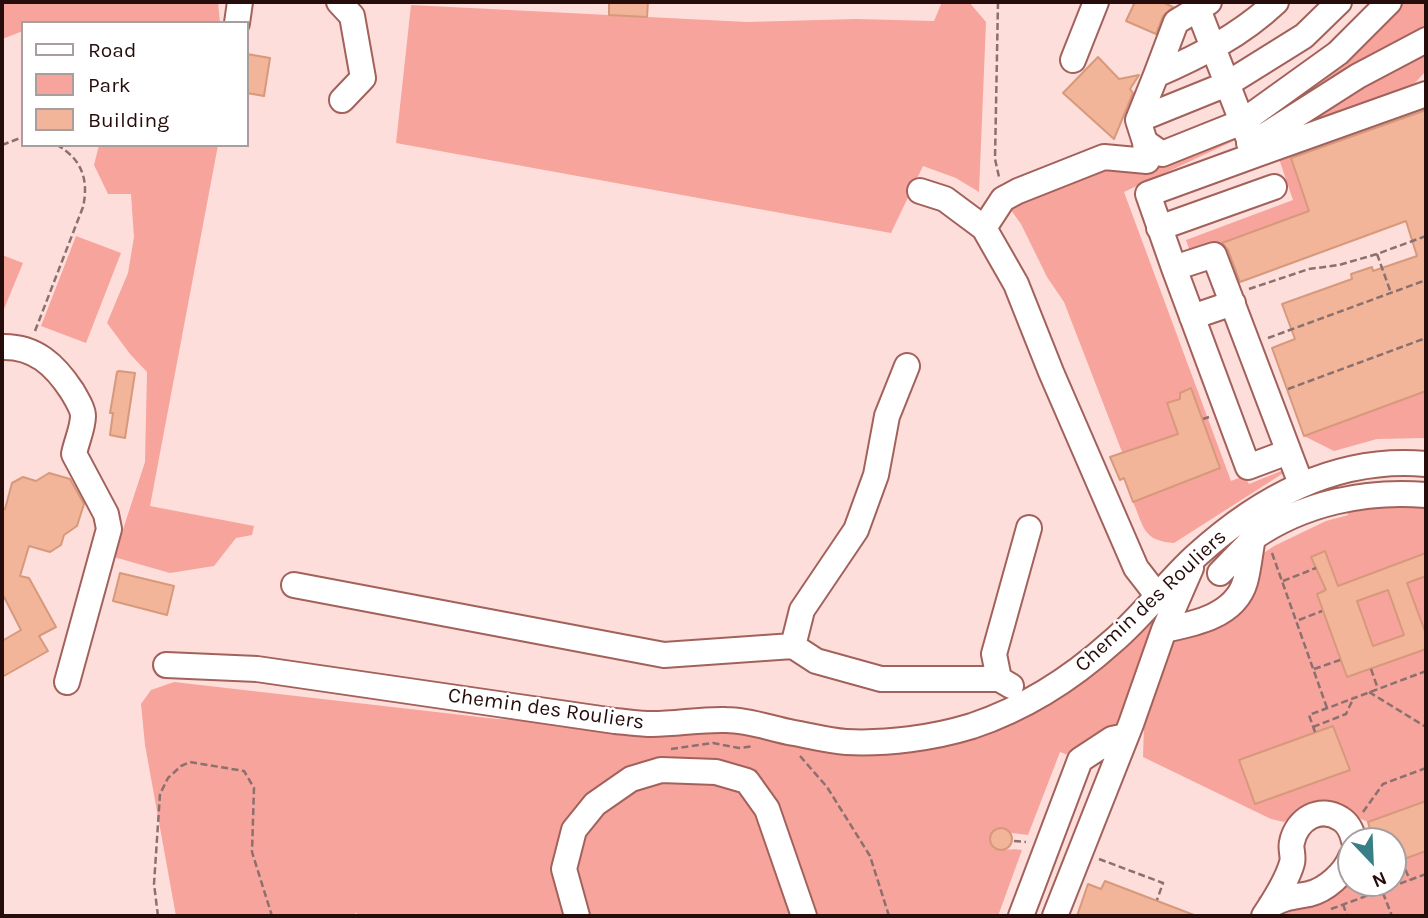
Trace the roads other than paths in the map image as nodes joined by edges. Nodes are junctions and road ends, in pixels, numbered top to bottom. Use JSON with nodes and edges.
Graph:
{"nodes":[{"id":1,"x":240,"y":2,"type":"edge"},
{"id":2,"x":339,"y":2,"type":"edge"},
{"id":3,"x":1096,"y":2,"type":"edge"},
{"id":4,"x":1276,"y":2,"type":"edge"},
{"id":5,"x":1339,"y":2,"type":"edge"},
{"id":6,"x":1389,"y":2,"type":"edge"},
{"id":7,"x":1204,"y":6,"type":"edge"},
{"id":8,"x":237,"y":21,"type":"edge"},
{"id":9,"x":1426,"y":40,"type":"edge"},
{"id":10,"x":1213,"y":49,"type":"junction"},
{"id":11,"x":1073,"y":60,"type":"dead end"},
{"id":12,"x":1156,"y":75,"type":"junction"},
{"id":13,"x":1227,"y":84,"type":"junction"},
{"id":14,"x":1426,"y":94,"type":"edge"},
{"id":15,"x":342,"y":100,"type":"dead end"},
{"id":16,"x":1142,"y":131,"type":"junction"},
{"id":17,"x":1249,"y":140,"type":"junction"},
{"id":18,"x":1274,"y":187,"type":"dead end"},
{"id":19,"x":920,"y":191,"type":"dead end"},
{"id":20,"x":984,"y":228,"type":"junction"},
{"id":21,"x":1159,"y":228,"type":"junction"},
{"id":22,"x":1174,"y":268,"type":"junction"},
{"id":23,"x":1231,"y":300,"type":"junction"},
{"id":24,"x":1192,"y":317,"type":"junction"},
{"id":25,"x":2,"y":348,"type":"edge"},
{"id":26,"x":907,"y":366,"type":"dead end"},
{"id":27,"x":1288,"y":452,"type":"junction"},
{"id":28,"x":1426,"y":464,"type":"edge"},
{"id":29,"x":1301,"y":484,"type":"junction"},
{"id":30,"x":1426,"y":495,"type":"edge"},
{"id":31,"x":1029,"y":528,"type":"dead end"},
{"id":32,"x":1258,"y":534,"type":"junction"},
{"id":33,"x":1197,"y":555,"type":"junction"},
{"id":34,"x":1220,"y":573,"type":"dead end"},
{"id":35,"x":294,"y":585,"type":"dead end"},
{"id":36,"x":1157,"y":595,"type":"junction"},
{"id":37,"x":1164,"y":630,"type":"junction"},
{"id":38,"x":793,"y":646,"type":"junction"},
{"id":39,"x":166,"y":666,"type":"dead end"},
{"id":40,"x":999,"y":679,"type":"junction"},
{"id":41,"x":67,"y":682,"type":"dead end"},
{"id":42,"x":1022,"y":704,"type":"junction"},
{"id":43,"x":1126,"y":736,"type":"junction"},
{"id":44,"x":1347,"y":827,"type":"edge"},
{"id":45,"x":1337,"y":875,"type":"edge"},
{"id":46,"x":1268,"y":911,"type":"edge"},
{"id":47,"x":577,"y":916,"type":"edge"},
{"id":48,"x":804,"y":916,"type":"edge"},
{"id":49,"x":1021,"y":916,"type":"edge"},
{"id":50,"x":1055,"y":916,"type":"edge"}],
"edges":[{"from":1,"to":8,"type":"street"},
{"from":2,"to":15,"type":"street"},
{"from":3,"to":11,"type":"street"},
{"from":4,"to":10,"type":"street"},
{"from":5,"to":13,"type":"street"},
{"from":6,"to":17,"type":"street"},
{"from":7,"to":10,"type":"street"},
{"from":7,"to":12,"type":"street"},
{"from":9,"to":17,"type":"street"},
{"from":10,"to":12,"type":"street"},
{"from":10,"to":13,"type":"street"},
{"from":12,"to":16,"type":"street"},
{"from":13,"to":16,"type":"street"},
{"from":13,"to":17,"type":"street"},
{"from":14,"to":17,"type":"street"},
{"from":16,"to":17,"type":"street"},
{"from":16,"to":20,"type":"street"},
{"from":17,"to":21,"type":"street"},
{"from":18,"to":21,"type":"street"},
{"from":19,"to":20,"type":"street"},
{"from":20,"to":36,"type":"street"},
{"from":21,"to":22,"type":"street"},
{"from":22,"to":23,"type":"street"},
{"from":22,"to":24,"type":"street"},
{"from":23,"to":24,"type":"street"},
{"from":23,"to":27,"type":"street"},
{"from":24,"to":27,"type":"street"},
{"from":25,"to":41,"type":"street"},
{"from":26,"to":38,"type":"street"},
{"from":27,"to":29,"type":"street"},
{"from":28,"to":29,"type":"street","name":"Chemin des Rouliers"},
{"from":29,"to":33,"type":"street","name":"Chemin des Rouliers"},
{"from":30,"to":32,"type":"street"},
{"from":31,"to":40,"type":"street"},
{"from":32,"to":34,"type":"street"},
{"from":32,"to":37,"type":"street"},
{"from":33,"to":36,"type":"street","name":"Chemin des Rouliers"},
{"from":33,"to":37,"type":"street"},
{"from":35,"to":38,"type":"street"},
{"from":36,"to":42,"type":"street","name":"Chemin des Rouliers"},
{"from":37,"to":43,"type":"street"},
{"from":38,"to":40,"type":"street"},
{"from":39,"to":42,"type":"street","name":"Chemin des Rouliers"},
{"from":40,"to":42,"type":"street"},
{"from":43,"to":49,"type":"street"},
{"from":43,"to":50,"type":"street"},
{"from":44,"to":46,"type":"street"},
{"from":45,"to":46,"type":"street"},
{"from":47,"to":48,"type":"street"}]}
